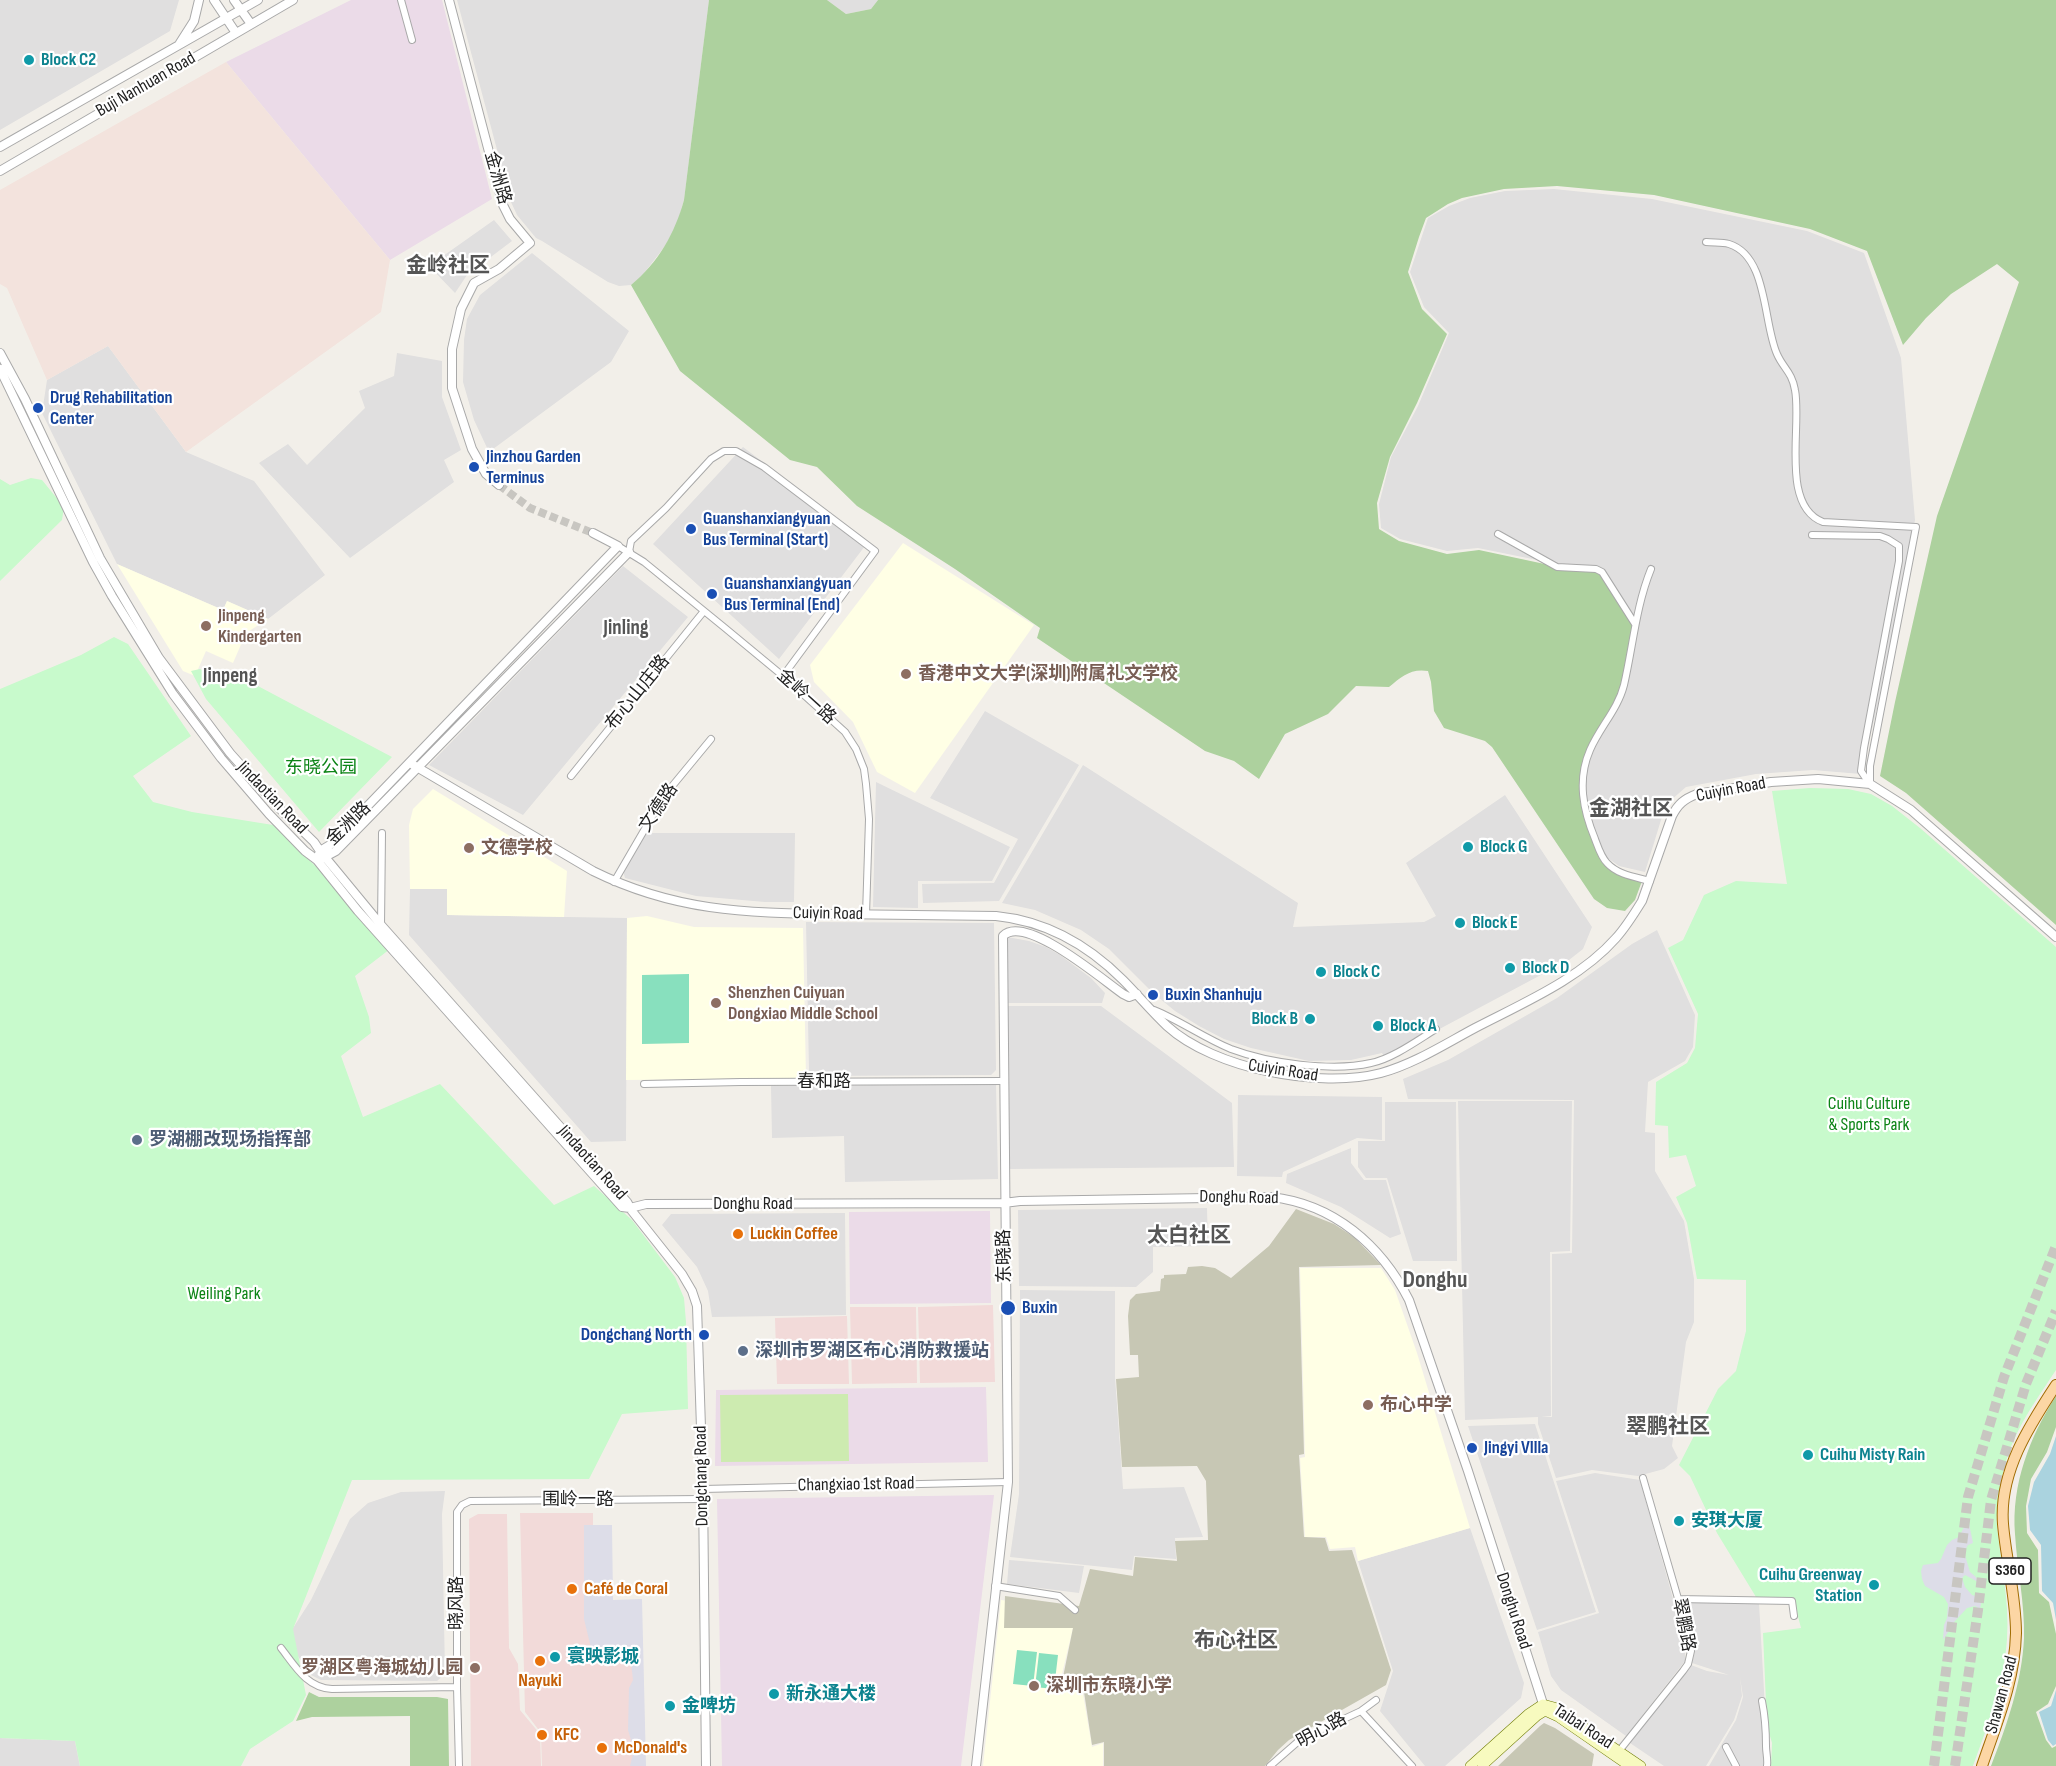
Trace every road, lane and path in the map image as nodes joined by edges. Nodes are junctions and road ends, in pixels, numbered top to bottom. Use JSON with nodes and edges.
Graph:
{"nodes":[{"id":1,"x":199,"y":0,"type":"edge"},
{"id":2,"x":214,"y":0,"type":"edge"},
{"id":3,"x":234,"y":0,"type":"edge"},
{"id":4,"x":258,"y":0,"type":"edge"},
{"id":5,"x":293,"y":0,"type":"edge"},
{"id":6,"x":401,"y":0,"type":"edge"},
{"id":7,"x":449,"y":0,"type":"edge"},
{"id":8,"x":241,"y":10,"type":"junction"},
{"id":9,"x":226,"y":18,"type":"junction"},
{"id":10,"x":251,"y":24,"type":"junction"},
{"id":11,"x":236,"y":33,"type":"junction"},
{"id":12,"x":412,"y":40,"type":"dead end"},
{"id":13,"x":178,"y":46,"type":"junction"},
{"id":14,"x":0,"y":147,"type":"edge"},
{"id":15,"x":0,"y":171,"type":"edge"},
{"id":16,"x":1706,"y":242,"type":"dead end"},
{"id":17,"x":0,"y":353,"type":"edge"},
{"id":18,"x":0,"y":369,"type":"edge"},
{"id":19,"x":500,"y":485,"type":"tunnel mouth"},
{"id":20,"x":593,"y":533,"type":"tunnel mouth"},
{"id":21,"x":1498,"y":534,"type":"dead end"},
{"id":22,"x":1812,"y":535,"type":"dead end"},
{"id":23,"x":631,"y":541,"type":"junction"},
{"id":24,"x":618,"y":546,"type":"junction"},
{"id":25,"x":629,"y":552,"type":"junction"},
{"id":26,"x":1651,"y":568,"type":"dead end"},
{"id":27,"x":704,"y":611,"type":"junction"},
{"id":28,"x":1635,"y":624,"type":"junction"},
{"id":29,"x":783,"y":676,"type":"junction"},
{"id":30,"x":711,"y":739,"type":"dead end"},
{"id":31,"x":413,"y":766,"type":"junction"},
{"id":32,"x":571,"y":776,"type":"dead end"},
{"id":33,"x":1870,"y":784,"type":"junction"},
{"id":34,"x":382,"y":833,"type":"dead end"},
{"id":35,"x":321,"y":856,"type":"junction"},
{"id":36,"x":1650,"y":880,"type":"junction"},
{"id":37,"x":614,"y":882,"type":"junction"},
{"id":38,"x":866,"y":915,"type":"junction"},
{"id":39,"x":381,"y":925,"type":"junction"},
{"id":40,"x":2056,"y":937,"type":"edge"},
{"id":41,"x":382,"y":938,"type":"junction"},
{"id":42,"x":1137,"y":994,"type":"junction"},
{"id":43,"x":1150,"y":1009,"type":"junction"},
{"id":44,"x":1436,"y":1029,"type":"dead end"},
{"id":45,"x":1004,"y":1081,"type":"junction"},
{"id":46,"x":644,"y":1084,"type":"dead end"},
{"id":47,"x":1004,"y":1203,"type":"junction"},
{"id":48,"x":630,"y":1208,"type":"junction"},
{"id":49,"x":2056,"y":1385,"type":"edge"},
{"id":50,"x":1643,"y":1478,"type":"dead end"},
{"id":51,"x":1008,"y":1482,"type":"junction"},
{"id":52,"x":703,"y":1489,"type":"junction"},
{"id":53,"x":703,"y":1499,"type":"junction"},
{"id":54,"x":457,"y":1512,"type":"joint"},
{"id":55,"x":995,"y":1586,"type":"junction"},
{"id":56,"x":1678,"y":1599,"type":"junction"},
{"id":57,"x":1075,"y":1610,"type":"dead end"},
{"id":58,"x":1794,"y":1616,"type":"dead end"},
{"id":59,"x":281,"y":1648,"type":"dead end"},
{"id":60,"x":457,"y":1687,"type":"junction"},
{"id":61,"x":1376,"y":1700,"type":"dead end"},
{"id":62,"x":1762,"y":1701,"type":"dead end"},
{"id":63,"x":1544,"y":1708,"type":"junction"},
{"id":64,"x":1361,"y":1711,"type":"junction"},
{"id":65,"x":1726,"y":1747,"type":"dead end"},
{"id":66,"x":1619,"y":1752,"type":"junction"},
{"id":67,"x":459,"y":1766,"type":"edge"},
{"id":68,"x":706,"y":1766,"type":"edge"},
{"id":69,"x":976,"y":1766,"type":"edge"},
{"id":70,"x":1270,"y":1766,"type":"edge"},
{"id":71,"x":1412,"y":1766,"type":"edge"},
{"id":72,"x":1470,"y":1766,"type":"edge"},
{"id":73,"x":1482,"y":1766,"type":"edge"},
{"id":74,"x":1629,"y":1766,"type":"edge"},
{"id":75,"x":1641,"y":1766,"type":"edge"},
{"id":76,"x":1736,"y":1766,"type":"edge"},
{"id":77,"x":1767,"y":1766,"type":"edge"},
{"id":78,"x":1982,"y":1766,"type":"edge"}],
"edges":[{"from":1,"to":13,"type":"street"},
{"from":2,"to":9,"type":"street"},
{"from":3,"to":8,"type":"street"},
{"from":4,"to":8,"type":"street","name":"Buji Nanhuan Road"},
{"from":5,"to":10,"type":"street","name":"Buji Nanhuan Road"},
{"from":6,"to":12,"type":"street"},
{"from":7,"to":19,"type":"street","name":"金洲路"},
{"from":8,"to":9,"type":"street","name":"Buji Nanhuan Road"},
{"from":8,"to":10,"type":"street"},
{"from":9,"to":11,"type":"street"},
{"from":9,"to":13,"type":"street","name":"Buji Nanhuan Road"},
{"from":10,"to":11,"type":"street","name":"Buji Nanhuan Road"},
{"from":11,"to":15,"type":"street","name":"Buji Nanhuan Road"},
{"from":13,"to":14,"type":"street","name":"Buji Nanhuan Road"},
{"from":16,"to":33,"type":"street"},
{"from":17,"to":35,"type":"street","name":"Jindaotian Road"},
{"from":18,"to":35,"type":"street","name":"Jindaotian Road"},
{"from":20,"to":24,"type":"street"},
{"from":21,"to":28,"type":"street"},
{"from":22,"to":33,"type":"street"},
{"from":23,"to":24,"type":"street"},
{"from":23,"to":25,"type":"street"},
{"from":23,"to":29,"type":"street"},
{"from":24,"to":25,"type":"street","name":"金岭一路"},
{"from":24,"to":31,"type":"street","name":"金洲路"},
{"from":25,"to":27,"type":"street","name":"金岭一路"},
{"from":25,"to":31,"type":"street","name":"金洲路"},
{"from":26,"to":28,"type":"street"},
{"from":27,"to":29,"type":"street","name":"金岭一路"},
{"from":27,"to":32,"type":"street","name":"布心山庄路"},
{"from":28,"to":36,"type":"street"},
{"from":29,"to":38,"type":"street","name":"金岭一路"},
{"from":30,"to":37,"type":"street","name":"文德路"},
{"from":31,"to":35,"type":"street","name":"金洲路"},
{"from":31,"to":37,"type":"street","name":"Cuiyin Road"},
{"from":33,"to":36,"type":"street","name":"Cuiyin Road"},
{"from":33,"to":40,"type":"street","name":"Cuiyin Road"},
{"from":34,"to":39,"type":"street"},
{"from":35,"to":39,"type":"street","name":"Jindaotian Road"},
{"from":35,"to":41,"type":"street","name":"Jindaotian Road"},
{"from":36,"to":43,"type":"street","name":"Cuiyin Road"},
{"from":37,"to":38,"type":"street","name":"Cuiyin Road"},
{"from":38,"to":42,"type":"street","name":"Cuiyin Road"},
{"from":39,"to":41,"type":"street"},
{"from":39,"to":48,"type":"street","name":"Jindaotian Road"},
{"from":41,"to":48,"type":"street","name":"Jindaotian Road"},
{"from":42,"to":43,"type":"street","name":"Cuiyin Road"},
{"from":42,"to":45,"type":"street","name":"东晓路"},
{"from":43,"to":44,"type":"street"},
{"from":45,"to":46,"type":"street","name":"春和路"},
{"from":45,"to":47,"type":"street","name":"东晓路"},
{"from":47,"to":48,"type":"street","name":"Donghu Road"},
{"from":47,"to":51,"type":"street","name":"东晓路"},
{"from":47,"to":63,"type":"street","name":"Donghu Road"},
{"from":48,"to":52,"type":"street","name":"Dongchang Road"},
{"from":49,"to":78,"type":"main road","name":"Shawan Road","number":"S360"},
{"from":50,"to":56,"type":"street","name":"翠鹏路"},
{"from":51,"to":52,"type":"street","name":"Changxiao 1st Road"},
{"from":51,"to":55,"type":"street","name":"东晓路"},
{"from":52,"to":53,"type":"street","name":"Dongchang Road"},
{"from":53,"to":54,"type":"street","name":"围岭一路"},
{"from":53,"to":68,"type":"street","name":"Dongchang Road"},
{"from":54,"to":60,"type":"street","name":"晓风路"},
{"from":55,"to":57,"type":"street"},
{"from":55,"to":69,"type":"street","name":"东晓路"},
{"from":56,"to":58,"type":"street"},
{"from":56,"to":66,"type":"street","name":"翠鹏路"},
{"from":59,"to":60,"type":"street"},
{"from":60,"to":67,"type":"street","name":"晓风路"},
{"from":61,"to":64,"type":"street","name":"明心路"},
{"from":62,"to":77,"type":"street"},
{"from":63,"to":66,"type":"main road","name":"Taibai Road"},
{"from":63,"to":72,"type":"main road","name":"Taibai Road"},
{"from":63,"to":73,"type":"main road","name":"Taibai Road"},
{"from":63,"to":74,"type":"main road","name":"Taibai Road"},
{"from":64,"to":70,"type":"street","name":"明心路"},
{"from":64,"to":71,"type":"street"},
{"from":65,"to":76,"type":"street"},
{"from":66,"to":75,"type":"main road","name":"Taibai Road"}]}
